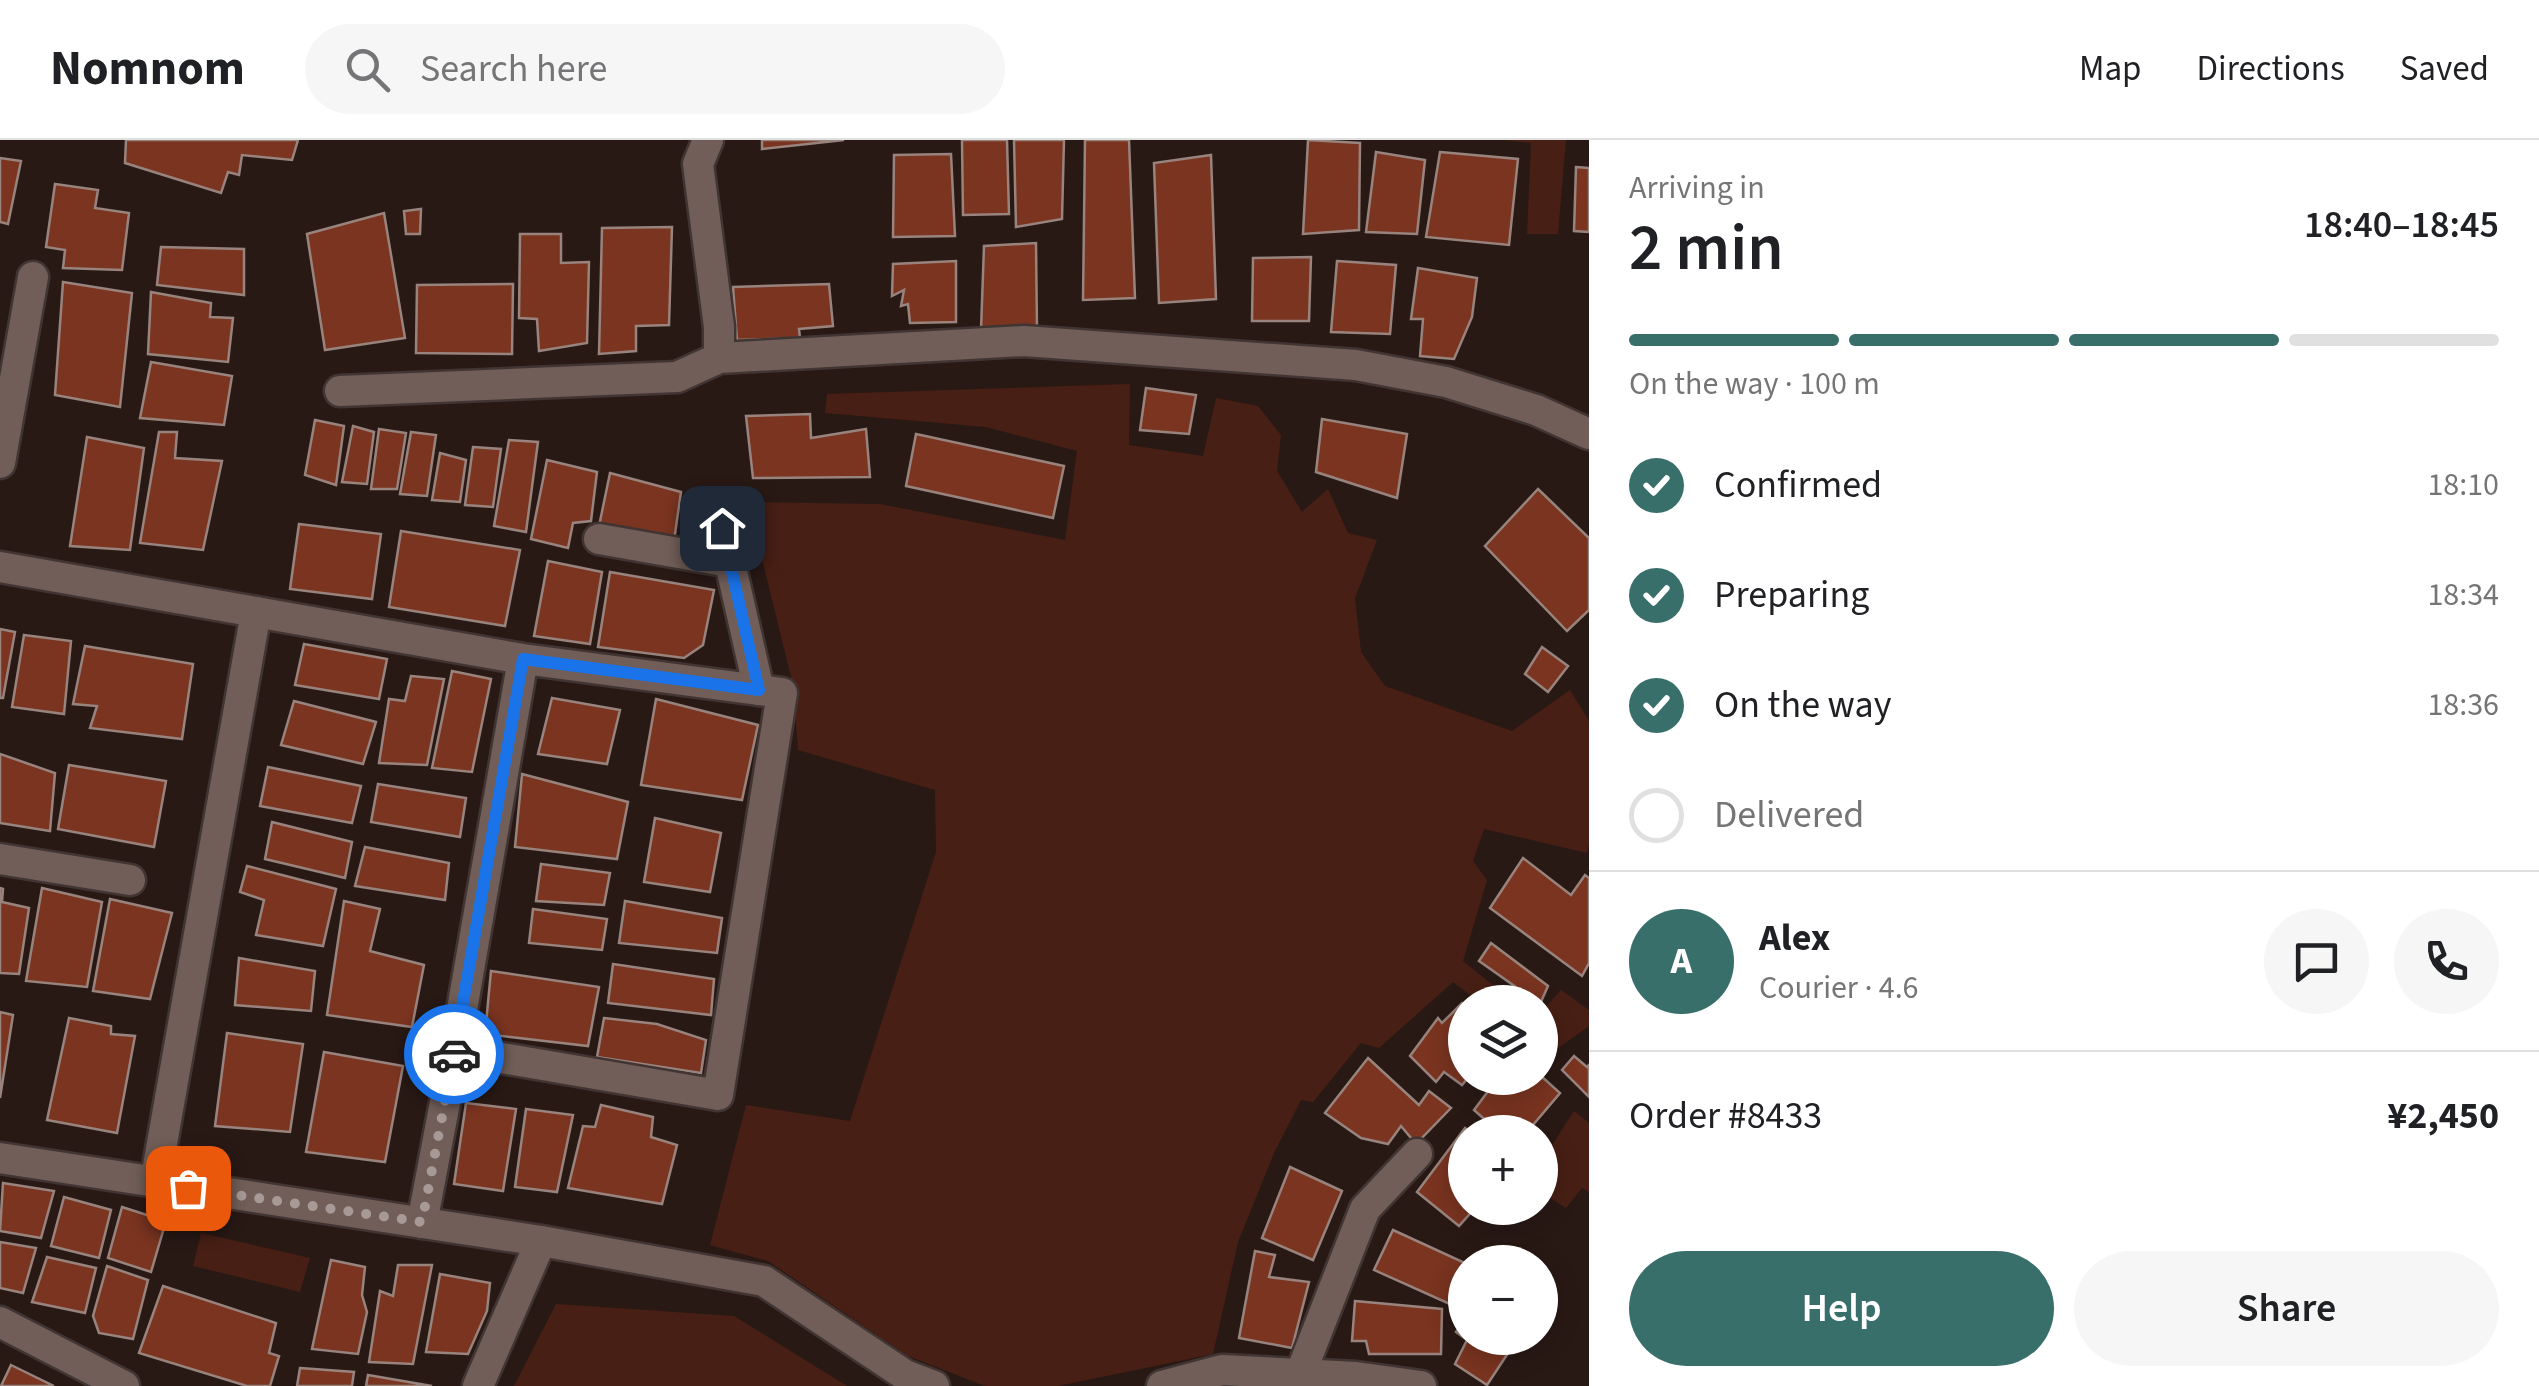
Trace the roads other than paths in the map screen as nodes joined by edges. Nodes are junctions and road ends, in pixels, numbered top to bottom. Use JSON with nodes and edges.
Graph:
{"nodes":[{"id":1,"x":708,"y":140,"type":"edge"},
{"id":2,"x":33,"y":276,"type":"dead end"},
{"id":3,"x":719,"y":358,"type":"junction"},
{"id":4,"x":340,"y":391,"type":"dead end"},
{"id":5,"x":1589,"y":434,"type":"edge"},
{"id":6,"x":0,"y":463,"type":"edge"},
{"id":7,"x":722,"y":528,"type":"dead end"},
{"id":8,"x":600,"y":538,"type":"dead end"},
{"id":9,"x":730,"y":562,"type":"junction"},
{"id":10,"x":0,"y":567,"type":"edge"},
{"id":11,"x":256,"y":612,"type":"junction"},
{"id":12,"x":523,"y":659,"type":"junction"},
{"id":13,"x":759,"y":690,"type":"junction"},
{"id":14,"x":0,"y":859,"type":"edge"},
{"id":15,"x":130,"y":880,"type":"dead end"},
{"id":16,"x":455,"y":1050,"type":"junction"},
{"id":17,"x":1417,"y":1154,"type":"dead end"},
{"id":18,"x":0,"y":1158,"type":"edge"},
{"id":19,"x":155,"y":1183,"type":"junction"},
{"id":20,"x":422,"y":1222,"type":"junction"},
{"id":21,"x":541,"y":1241,"type":"junction"},
{"id":22,"x":0,"y":1322,"type":"edge"},
{"id":23,"x":1300,"y":1375,"type":"junction"},
{"id":24,"x":124,"y":1386,"type":"edge"},
{"id":25,"x":478,"y":1386,"type":"edge"},
{"id":26,"x":934,"y":1386,"type":"edge"},
{"id":27,"x":1162,"y":1386,"type":"edge"},
{"id":28,"x":1421,"y":1386,"type":"edge"}],
"edges":[{"from":1,"to":3,"type":"street"},
{"from":2,"to":6,"type":"street"},
{"from":3,"to":4,"type":"street"},
{"from":3,"to":5,"type":"street"},
{"from":7,"to":9,"type":"street"},
{"from":8,"to":9,"type":"street"},
{"from":9,"to":13,"type":"street"},
{"from":10,"to":11,"type":"street"},
{"from":11,"to":12,"type":"street"},
{"from":11,"to":19,"type":"street"},
{"from":12,"to":13,"type":"street"},
{"from":12,"to":16,"type":"street"},
{"from":13,"to":16,"type":"street"},
{"from":14,"to":15,"type":"street"},
{"from":16,"to":20,"type":"street"},
{"from":17,"to":23,"type":"street"},
{"from":18,"to":19,"type":"street"},
{"from":19,"to":20,"type":"street"},
{"from":20,"to":21,"type":"street"},
{"from":21,"to":25,"type":"street"},
{"from":21,"to":26,"type":"street"},
{"from":22,"to":24,"type":"street"},
{"from":23,"to":27,"type":"street"},
{"from":23,"to":28,"type":"street"}]}
